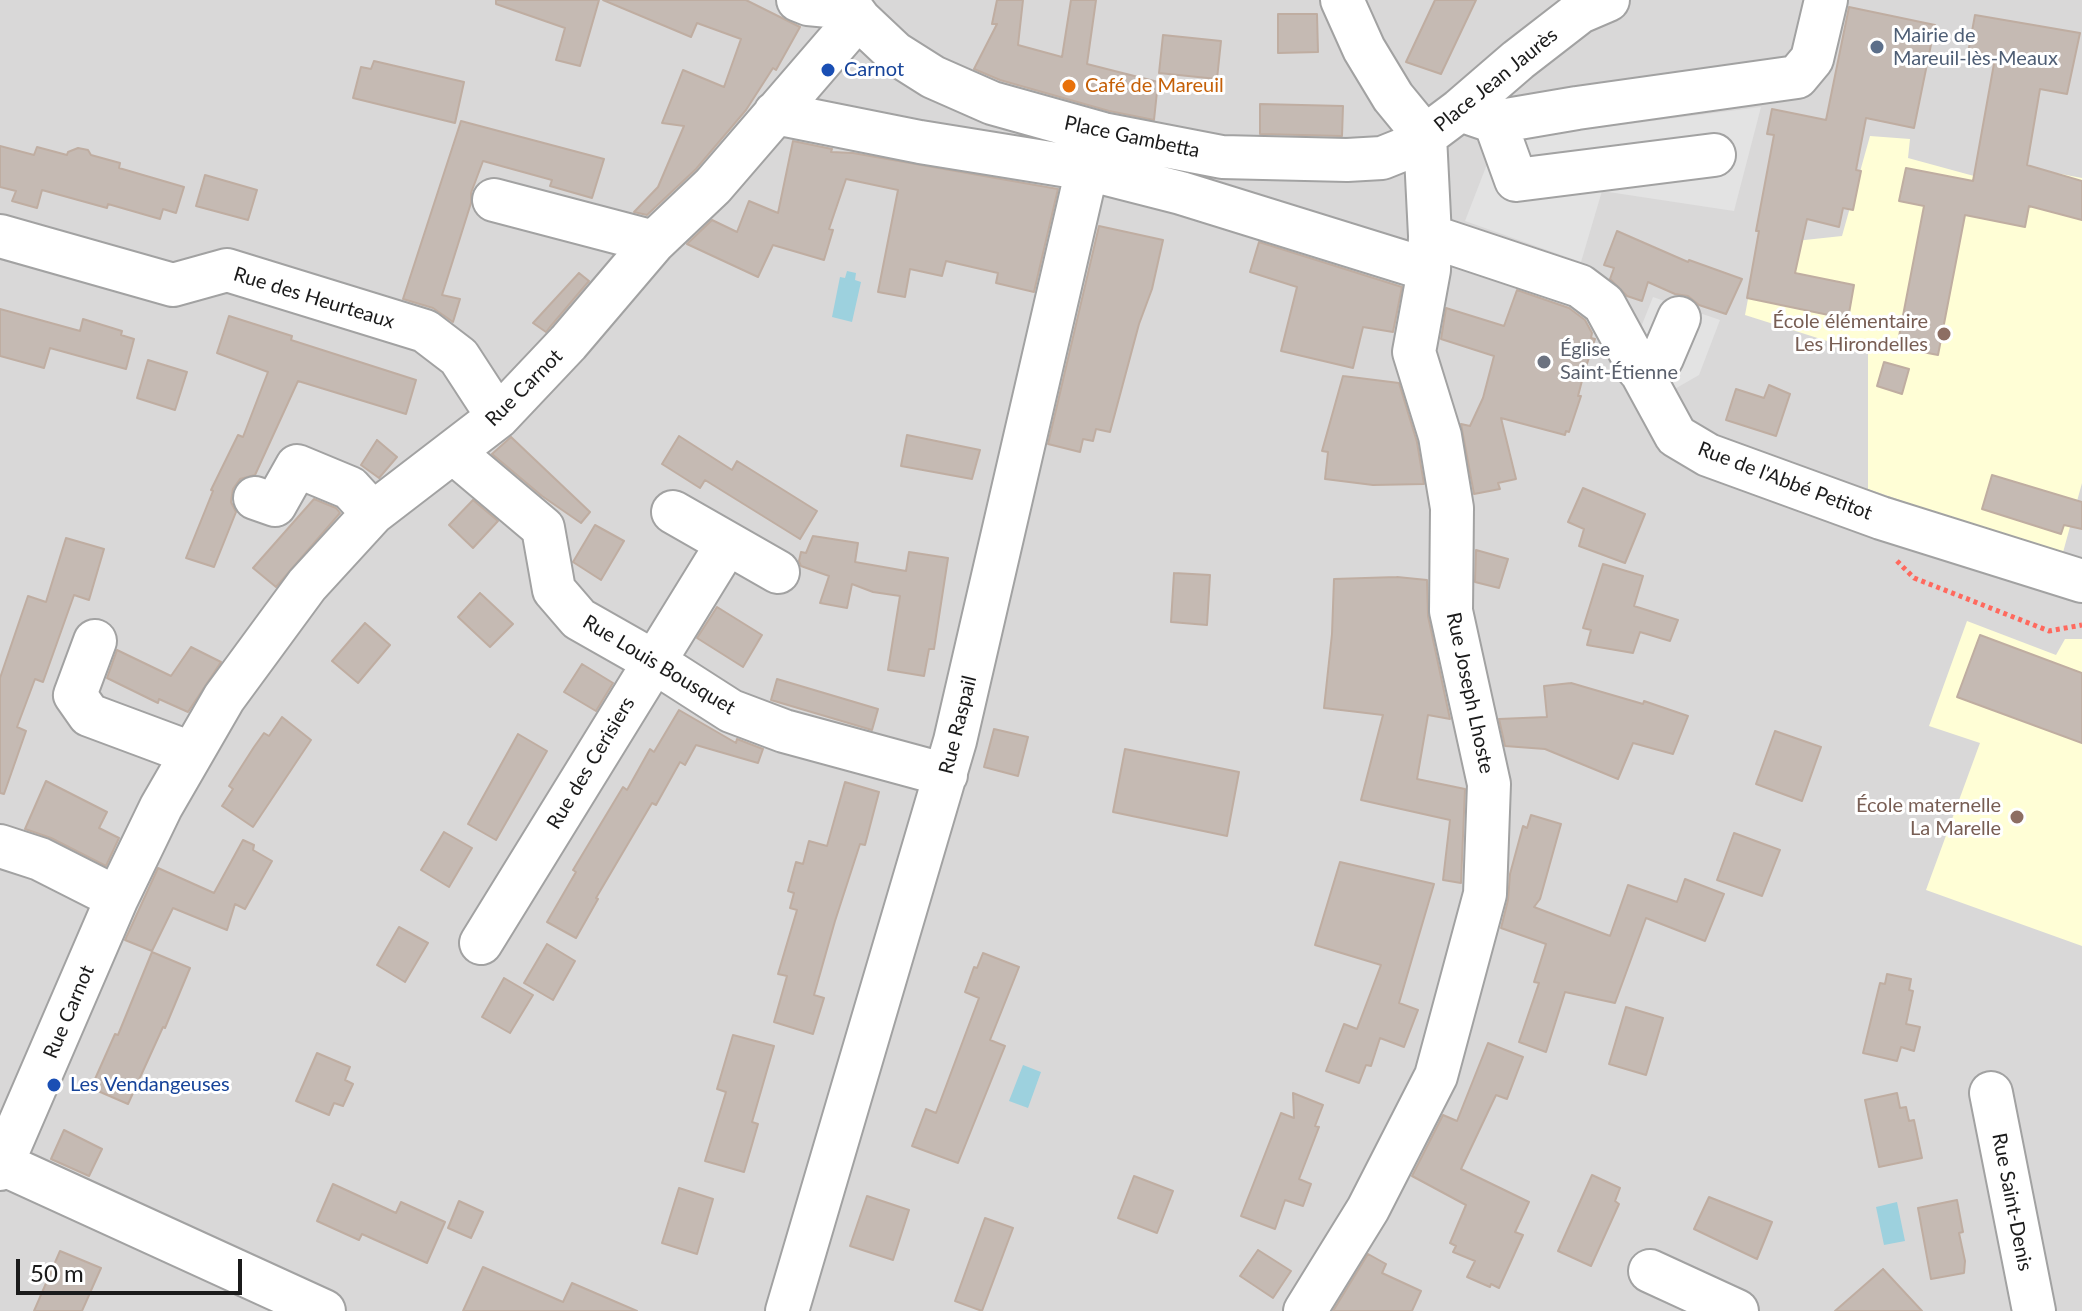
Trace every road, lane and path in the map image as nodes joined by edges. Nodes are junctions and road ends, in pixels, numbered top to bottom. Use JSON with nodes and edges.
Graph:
{"nodes":[{"id":1,"x":798,"y":0,"type":"edge"},
{"id":2,"x":1342,"y":0,"type":"edge"},
{"id":3,"x":1608,"y":0,"type":"edge"},
{"id":4,"x":1826,"y":0,"type":"edge"},
{"id":5,"x":852,"y":9,"type":"edge"},
{"id":6,"x":775,"y":113,"type":"junction"},
{"id":7,"x":1478,"y":116,"type":"junction"},
{"id":8,"x":1425,"y":136,"type":"junction"},
{"id":9,"x":1095,"y":151,"type":"junction"},
{"id":10,"x":1714,"y":155,"type":"dead end"},
{"id":11,"x":494,"y":200,"type":"dead end"},
{"id":12,"x":0,"y":236,"type":"edge"},
{"id":13,"x":654,"y":242,"type":"junction"},
{"id":14,"x":1430,"y":253,"type":"junction"},
{"id":15,"x":1679,"y":318,"type":"dead end"},
{"id":16,"x":1638,"y":369,"type":"junction"},
{"id":17,"x":498,"y":417,"type":"junction"},
{"id":18,"x":454,"y":453,"type":"junction"},
{"id":19,"x":255,"y":498,"type":"dead end"},
{"id":20,"x":673,"y":512,"type":"dead end"},
{"id":21,"x":373,"y":513,"type":"junction"},
{"id":22,"x":1881,"y":518,"type":"junction"},
{"id":23,"x":727,"y":544,"type":"junction"},
{"id":24,"x":778,"y":572,"type":"dead end"},
{"id":25,"x":2082,"y":581,"type":"edge"},
{"id":26,"x":2082,"y":625,"type":"edge"},
{"id":27,"x":95,"y":641,"type":"dead end"},
{"id":28,"x":653,"y":661,"type":"junction"},
{"id":29,"x":191,"y":753,"type":"junction"},
{"id":30,"x":946,"y":775,"type":"junction"},
{"id":31,"x":0,"y":846,"type":"edge"},
{"id":32,"x":117,"y":898,"type":"junction"},
{"id":33,"x":481,"y":943,"type":"dead end"},
{"id":34,"x":1991,"y":1093,"type":"dead end"},
{"id":35,"x":1,"y":1165,"type":"edge"},
{"id":36,"x":1650,"y":1271,"type":"dead end"},
{"id":37,"x":324,"y":1311,"type":"edge"},
{"id":38,"x":787,"y":1311,"type":"edge"},
{"id":39,"x":1305,"y":1311,"type":"edge"},
{"id":40,"x":1737,"y":1311,"type":"edge"},
{"id":41,"x":2034,"y":1311,"type":"edge"}],
"edges":[{"from":1,"to":5,"type":"street"},
{"from":2,"to":8,"type":"street"},
{"from":3,"to":7,"type":"street","name":"Place Jean Jaurès"},
{"from":4,"to":7,"type":"street"},
{"from":5,"to":6,"type":"street","name":"Rue Carnot"},
{"from":5,"to":9,"type":"street","name":"Place Gambetta"},
{"from":6,"to":9,"type":"street","name":"Place Gambetta"},
{"from":6,"to":13,"type":"street","name":"Rue Carnot"},
{"from":7,"to":8,"type":"street","name":"Place Jean Jaurès"},
{"from":7,"to":10,"type":"street"},
{"from":8,"to":9,"type":"street","name":"Place Gambetta"},
{"from":8,"to":14,"type":"street","name":"Rue Joseph Lhoste"},
{"from":9,"to":14,"type":"street","name":"Rue de l'Abbé Petitot"},
{"from":9,"to":30,"type":"street","name":"Rue Raspail"},
{"from":11,"to":13,"type":"street"},
{"from":12,"to":17,"type":"street","name":"Rue des Heurteaux"},
{"from":13,"to":17,"type":"street","name":"Rue Carnot"},
{"from":14,"to":16,"type":"street","name":"Rue de l'Abbé Petitot"},
{"from":14,"to":39,"type":"street","name":"Rue Joseph Lhoste"},
{"from":15,"to":16,"type":"street"},
{"from":16,"to":22,"type":"street","name":"Rue de l'Abbé Petitot"},
{"from":17,"to":18,"type":"street","name":"Rue Carnot"},
{"from":18,"to":21,"type":"street","name":"Rue Carnot"},
{"from":18,"to":28,"type":"street","name":"Rue Louis Bousquet"},
{"from":19,"to":21,"type":"street"},
{"from":20,"to":23,"type":"street"},
{"from":21,"to":29,"type":"street","name":"Rue Carnot"},
{"from":22,"to":25,"type":"street","name":"Rue de l'Abbé Petitot"},
{"from":22,"to":26,"type":"path"},
{"from":23,"to":24,"type":"street"},
{"from":23,"to":28,"type":"street","name":"Rue des Cerisiers"},
{"from":27,"to":29,"type":"street"},
{"from":28,"to":30,"type":"street","name":"Rue Louis Bousquet"},
{"from":28,"to":33,"type":"street","name":"Rue des Cerisiers"},
{"from":29,"to":32,"type":"street","name":"Rue Carnot"},
{"from":30,"to":38,"type":"street","name":"Rue Raspail"},
{"from":31,"to":32,"type":"street"},
{"from":32,"to":35,"type":"street","name":"Rue Carnot"},
{"from":34,"to":41,"type":"street","name":"Rue Saint-Denis"},
{"from":35,"to":37,"type":"street"},
{"from":36,"to":40,"type":"street"}]}
